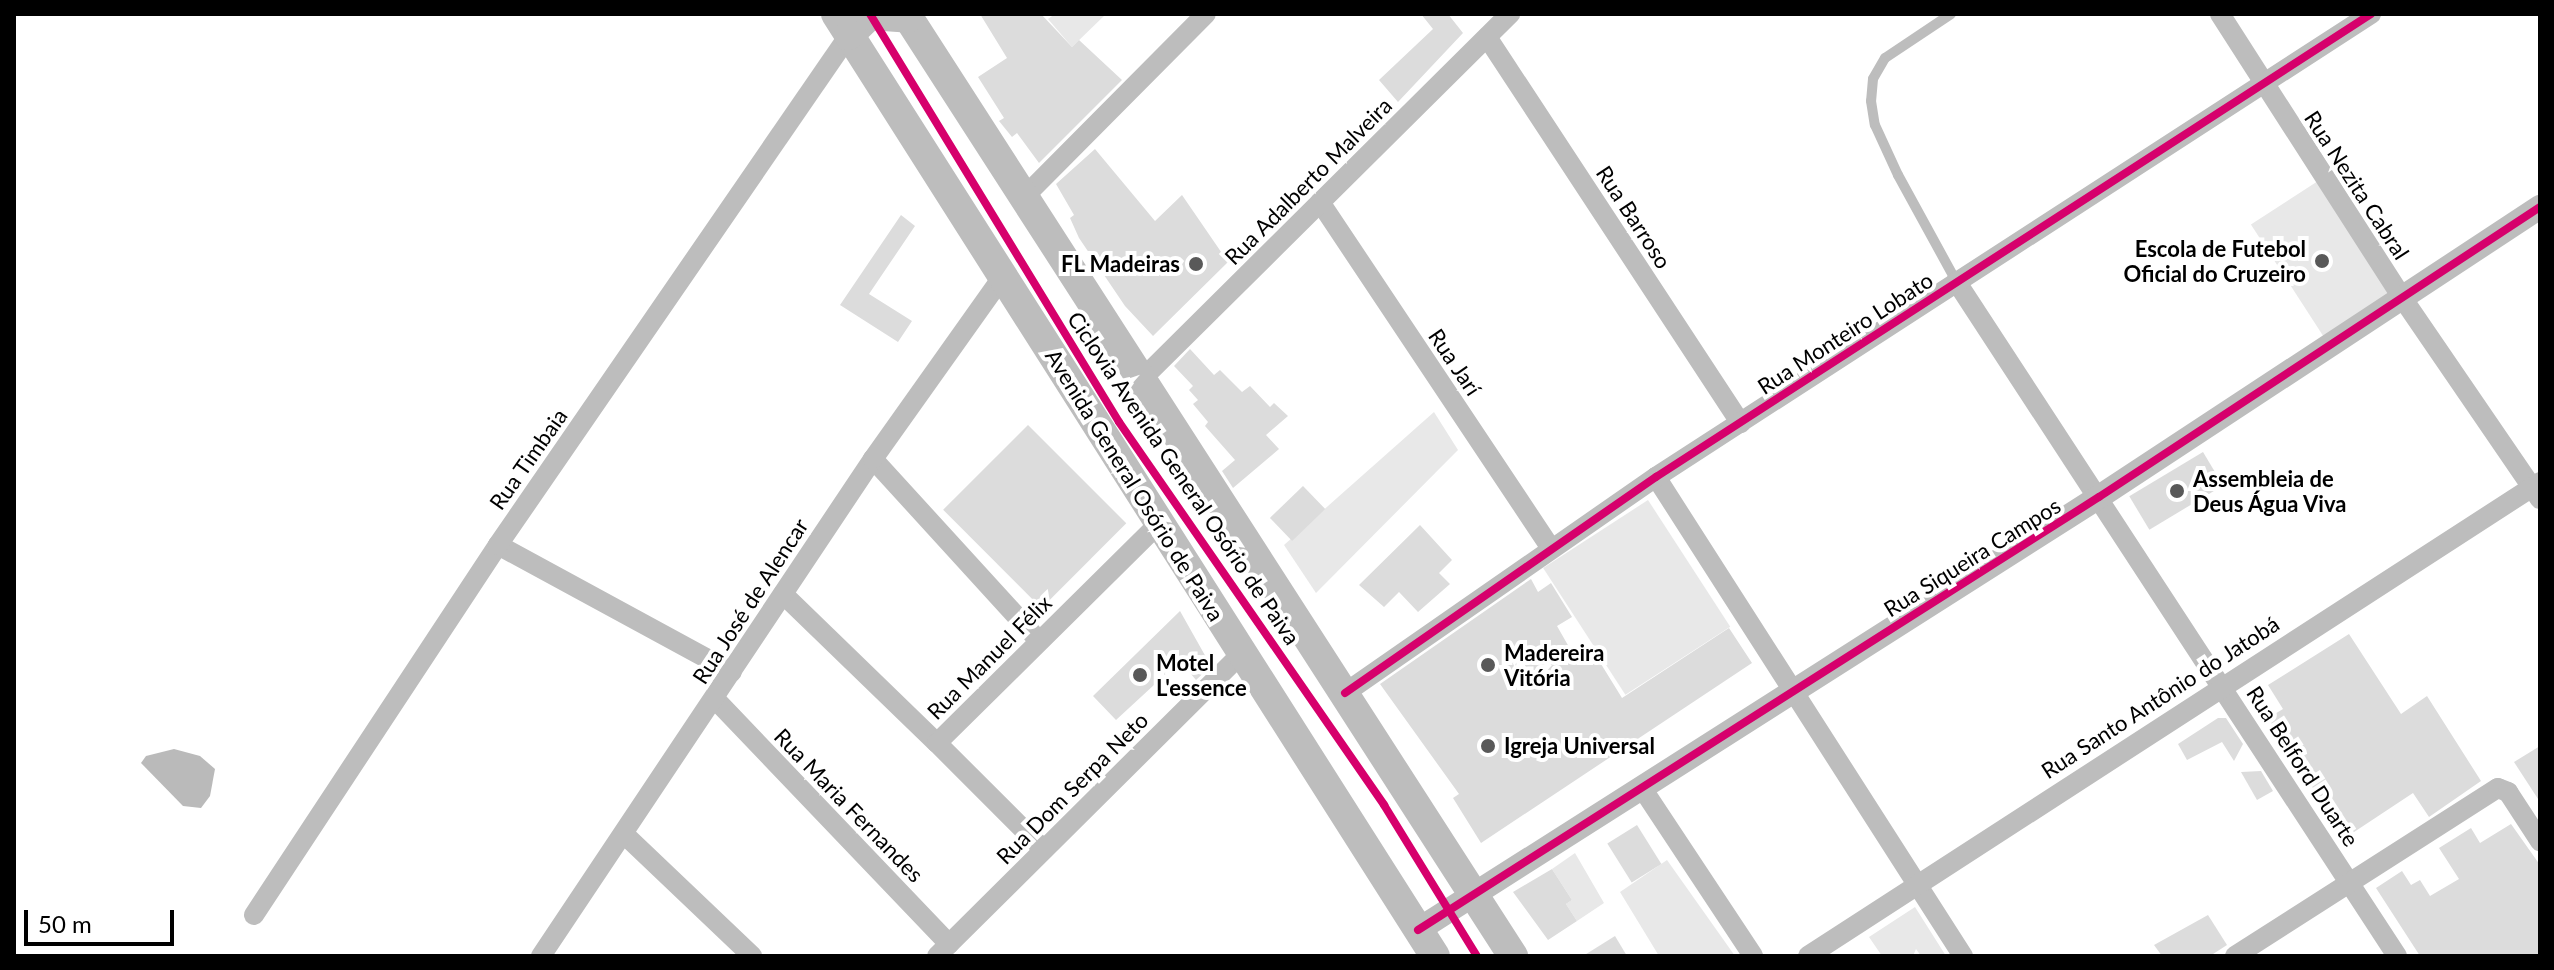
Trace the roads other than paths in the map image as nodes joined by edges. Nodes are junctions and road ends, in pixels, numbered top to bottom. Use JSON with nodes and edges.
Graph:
{"nodes":[{"id":1,"x":1206,"y":14,"type":"edge"},
{"id":2,"x":1510,"y":14,"type":"edge"},
{"id":3,"x":1951,"y":14,"type":"edge"},
{"id":4,"x":2220,"y":14,"type":"edge"},
{"id":5,"x":2371,"y":14,"type":"edge"},
{"id":6,"x":908,"y":16,"type":"edge"},
{"id":7,"x":843,"y":24,"type":"edge"},
{"id":8,"x":1487,"y":37,"type":"junction"},
{"id":9,"x":2264,"y":86,"type":"junction"},
{"id":10,"x":1024,"y":197,"type":"junction"},
{"id":11,"x":1320,"y":202,"type":"junction"},
{"id":12,"x":2540,"y":207,"type":"edge"},
{"id":13,"x":1003,"y":276,"type":"junction"},
{"id":14,"x":1956,"y":281,"type":"junction"},
{"id":15,"x":2401,"y":296,"type":"junction"},
{"id":16,"x":1139,"y":382,"type":"junction"},
{"id":17,"x":1741,"y":423,"type":"junction"},
{"id":18,"x":873,"y":459,"type":"junction"},
{"id":19,"x":1656,"y":477,"type":"junction"},
{"id":20,"x":2537,"y":489,"type":"edge"},
{"id":21,"x":2099,"y":497,"type":"junction"},
{"id":22,"x":1159,"y":523,"type":"junction"},
{"id":23,"x":498,"y":545,"type":"junction"},
{"id":24,"x":1551,"y":549,"type":"junction"},
{"id":25,"x":783,"y":594,"type":"junction"},
{"id":26,"x":1038,"y":640,"type":"junction"},
{"id":27,"x":1242,"y":653,"type":"junction"},
{"id":28,"x":732,"y":672,"type":"junction"},
{"id":29,"x":2222,"y":684,"type":"junction"},
{"id":30,"x":1345,"y":693,"type":"junction"},
{"id":31,"x":1791,"y":693,"type":"junction"},
{"id":32,"x":715,"y":699,"type":"junction"},
{"id":33,"x":937,"y":743,"type":"junction"},
{"id":34,"x":1642,"y":788,"type":"junction"},
{"id":35,"x":624,"y":834,"type":"junction"},
{"id":36,"x":2540,"y":841,"type":"edge"},
{"id":37,"x":1044,"y":850,"type":"junction"},
{"id":38,"x":2349,"y":881,"type":"junction"},
{"id":39,"x":1919,"y":885,"type":"junction"},
{"id":40,"x":1474,"y":896,"type":"junction"},
{"id":41,"x":254,"y":915,"type":"dead end"},
{"id":42,"x":1418,"y":930,"type":"junction"},
{"id":43,"x":943,"y":950,"type":"edge"},
{"id":44,"x":541,"y":956,"type":"edge"},
{"id":45,"x":752,"y":956,"type":"edge"},
{"id":46,"x":1435,"y":956,"type":"edge"},
{"id":47,"x":1513,"y":956,"type":"edge"},
{"id":48,"x":1753,"y":956,"type":"edge"},
{"id":49,"x":1808,"y":956,"type":"edge"},
{"id":50,"x":1963,"y":956,"type":"edge"},
{"id":51,"x":2235,"y":956,"type":"edge"},
{"id":52,"x":2397,"y":956,"type":"edge"}],
"edges":[{"from":1,"to":10,"type":"street"},
{"from":2,"to":8,"type":"street","name":"Rua Adalberto Malveira"},
{"from":3,"to":14,"type":"lane"},
{"from":4,"to":9,"type":"street","name":"Rua Nezita Cabral"},
{"from":5,"to":9,"type":"street","name":"Rua Monteiro Lobato"},
{"from":6,"to":7,"type":"main road"},
{"from":6,"to":10,"type":"main road"},
{"from":7,"to":13,"type":"main road","name":"Avenida General Osório de Paiva"},
{"from":7,"to":23,"type":"street","name":"Rua Timbaia"},
{"from":8,"to":11,"type":"street","name":"Rua Adalberto Malveira"},
{"from":8,"to":17,"type":"street","name":"Rua Barroso"},
{"from":9,"to":14,"type":"street","name":"Rua Monteiro Lobato"},
{"from":9,"to":15,"type":"street","name":"Rua Nezita Cabral"},
{"from":10,"to":16,"type":"main road"},
{"from":11,"to":16,"type":"street","name":"Rua Adalberto Malveira"},
{"from":11,"to":24,"type":"street","name":"Rua Jarí"},
{"from":12,"to":15,"type":"street","name":"Rua Siqueira Campos"},
{"from":13,"to":18,"type":"street","name":"Rua José de Alencar"},
{"from":13,"to":22,"type":"main road","name":"Avenida General Osório de Paiva"},
{"from":14,"to":17,"type":"street","name":"Rua Monteiro Lobato"},
{"from":14,"to":21,"type":"street","name":"Rua Belford Duarte"},
{"from":15,"to":20,"type":"street","name":"Rua Nezita Cabral"},
{"from":15,"to":21,"type":"street","name":"Rua Siqueira Campos"},
{"from":16,"to":30,"type":"main road"},
{"from":17,"to":19,"type":"street","name":"Rua Monteiro Lobato"},
{"from":18,"to":25,"type":"street","name":"Rua José de Alencar"},
{"from":18,"to":26,"type":"street"},
{"from":19,"to":24,"type":"street","name":"Rua Monteiro Lobato"},
{"from":19,"to":31,"type":"street"},
{"from":20,"to":29,"type":"street","name":"Rua Santo Antônio do Jatobá"},
{"from":21,"to":29,"type":"street","name":"Rua Belford Duarte"},
{"from":21,"to":31,"type":"street","name":"Rua Siqueira Campos"},
{"from":22,"to":26,"type":"street","name":"Rua Manuel Félix"},
{"from":22,"to":27,"type":"main road","name":"Avenida General Osório de Paiva"},
{"from":23,"to":28,"type":"street"},
{"from":23,"to":41,"type":"street","name":"Rua Timbaia"},
{"from":24,"to":30,"type":"street","name":"Rua Monteiro Lobato"},
{"from":25,"to":28,"type":"street","name":"Rua José de Alencar"},
{"from":25,"to":33,"type":"street","name":"Rua Manuel Félix"},
{"from":26,"to":33,"type":"street","name":"Rua Manuel Félix"},
{"from":27,"to":37,"type":"street","name":"Rua Dom Serpa Neto"},
{"from":27,"to":42,"type":"main road","name":"Avenida General Osório de Paiva"},
{"from":28,"to":32,"type":"street","name":"Rua José de Alencar"},
{"from":29,"to":38,"type":"street","name":"Rua Belford Duarte"},
{"from":29,"to":39,"type":"street","name":"Rua Santo Antônio do Jatobá"},
{"from":30,"to":40,"type":"main road"},
{"from":31,"to":34,"type":"street","name":"Rua Siqueira Campos"},
{"from":31,"to":39,"type":"street"},
{"from":32,"to":35,"type":"street","name":"Rua José de Alencar"},
{"from":32,"to":43,"type":"street","name":"Rua Maria Fernandes"},
{"from":33,"to":37,"type":"street"},
{"from":34,"to":40,"type":"street","name":"Rua Siqueira Campos"},
{"from":34,"to":48,"type":"street"},
{"from":35,"to":44,"type":"street","name":"Rua José de Alencar"},
{"from":35,"to":45,"type":"street"},
{"from":36,"to":38,"type":"street"},
{"from":37,"to":43,"type":"street","name":"Rua Dom Serpa Neto"},
{"from":38,"to":51,"type":"street"},
{"from":38,"to":52,"type":"street","name":"Rua Belford Duarte"},
{"from":39,"to":49,"type":"street","name":"Rua Santo Antônio do Jatobá"},
{"from":39,"to":50,"type":"street"},
{"from":40,"to":42,"type":"street","name":"Rua Siqueira Campos"},
{"from":40,"to":47,"type":"main road"},
{"from":42,"to":46,"type":"main road","name":"Avenida General Osório de Paiva"}]}
